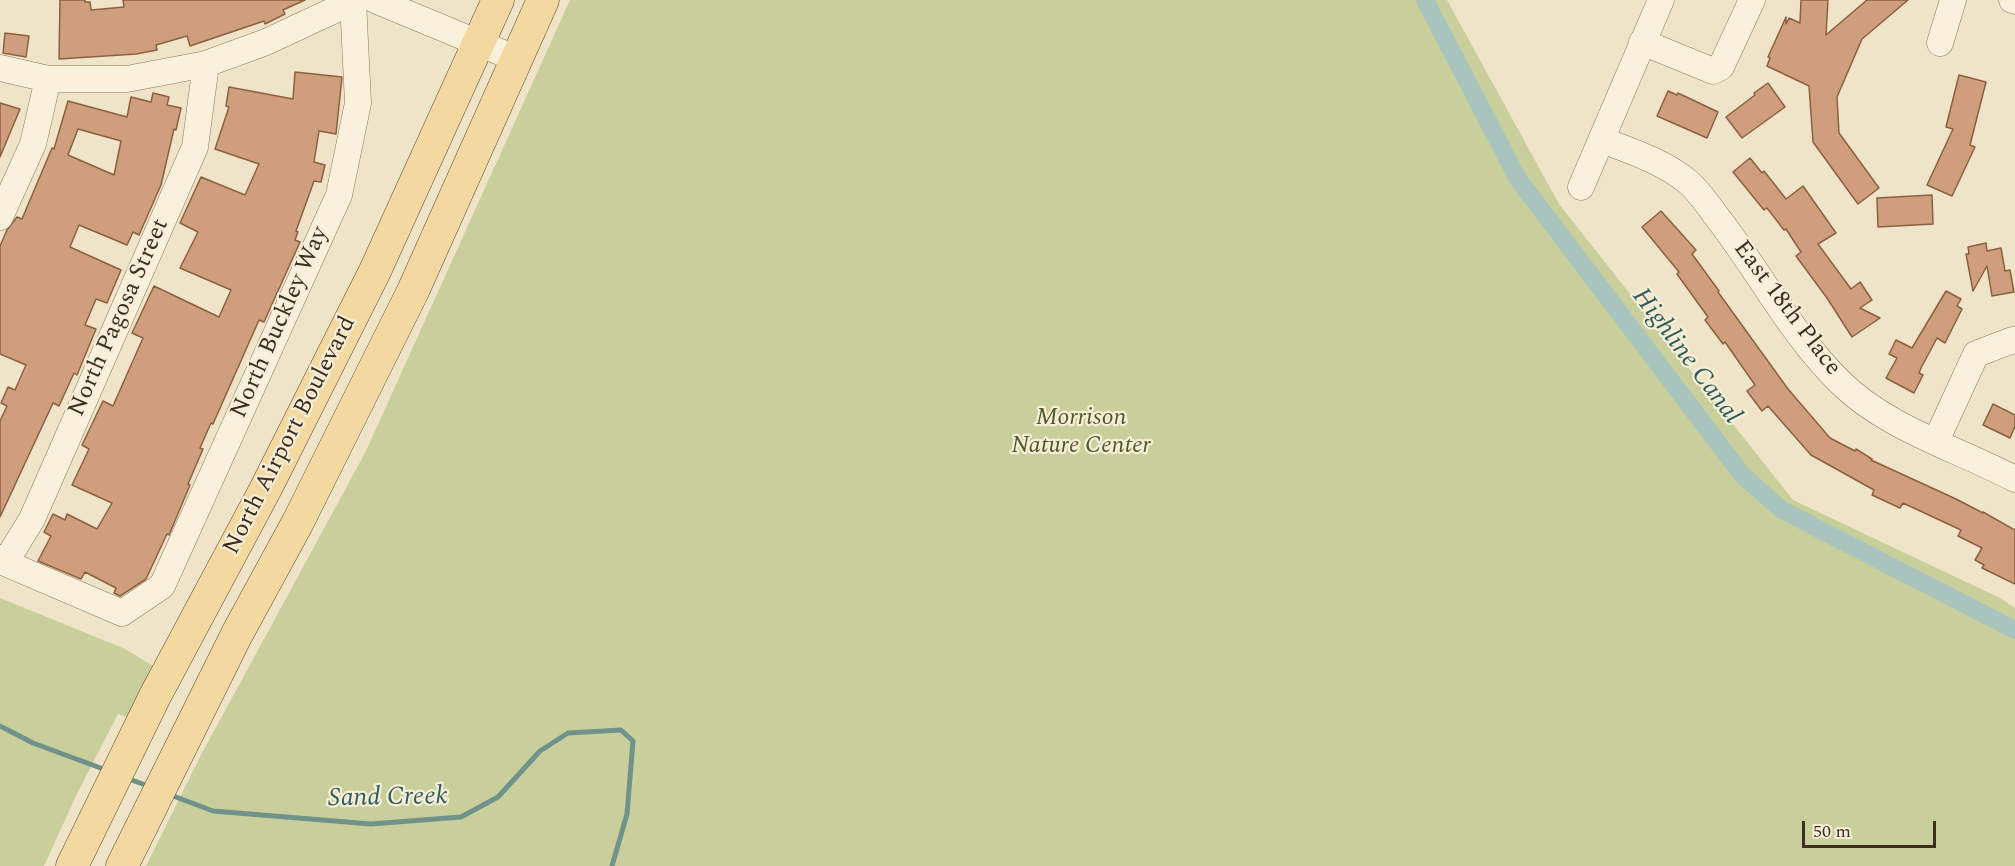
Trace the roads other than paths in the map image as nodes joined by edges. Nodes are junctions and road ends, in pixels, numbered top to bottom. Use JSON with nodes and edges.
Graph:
{"nodes":[{"id":1,"x":361,"y":0,"type":"edge"},
{"id":2,"x":498,"y":0,"type":"edge"},
{"id":3,"x":543,"y":0,"type":"edge"},
{"id":4,"x":1661,"y":0,"type":"edge"},
{"id":5,"x":1752,"y":0,"type":"edge"},
{"id":6,"x":1953,"y":0,"type":"edge"},
{"id":7,"x":1642,"y":42,"type":"junction"},
{"id":8,"x":1940,"y":43,"type":"dead end"},
{"id":9,"x":478,"y":44,"type":"junction"},
{"id":10,"x":517,"y":58,"type":"junction"},
{"id":11,"x":206,"y":64,"type":"junction"},
{"id":12,"x":0,"y":68,"type":"edge"},
{"id":13,"x":48,"y":79,"type":"junction"},
{"id":14,"x":1602,"y":140,"type":"junction"},
{"id":15,"x":1581,"y":187,"type":"dead end"},
{"id":16,"x":0,"y":217,"type":"edge"},
{"id":17,"x":2013,"y":340,"type":"dead end"},
{"id":18,"x":1936,"y":441,"type":"junction"},
{"id":19,"x":2015,"y":479,"type":"edge"},
{"id":20,"x":2,"y":560,"type":"edge"},
{"id":21,"x":72,"y":866,"type":"edge"},
{"id":22,"x":122,"y":866,"type":"edge"}],
"edges":[{"from":1,"to":9,"type":"street"},
{"from":1,"to":11,"type":"street"},
{"from":1,"to":20,"type":"street","name":"North Buckley Way"},
{"from":2,"to":9,"type":"main road","name":"North Airport Boulevard"},
{"from":3,"to":10,"type":"main road","name":"North Airport Boulevard"},
{"from":4,"to":7,"type":"street"},
{"from":5,"to":7,"type":"street"},
{"from":6,"to":8,"type":"street"},
{"from":7,"to":14,"type":"street"},
{"from":9,"to":10,"type":"street"},
{"from":9,"to":21,"type":"main road","name":"North Airport Boulevard"},
{"from":10,"to":22,"type":"main road","name":"North Airport Boulevard"},
{"from":11,"to":13,"type":"street"},
{"from":11,"to":20,"type":"street","name":"North Pagosa Street"},
{"from":12,"to":13,"type":"street"},
{"from":13,"to":16,"type":"street"},
{"from":14,"to":15,"type":"street"},
{"from":14,"to":18,"type":"street","name":"East 18th Place"},
{"from":17,"to":18,"type":"street"},
{"from":18,"to":19,"type":"street","name":"East 18th Place"}]}
